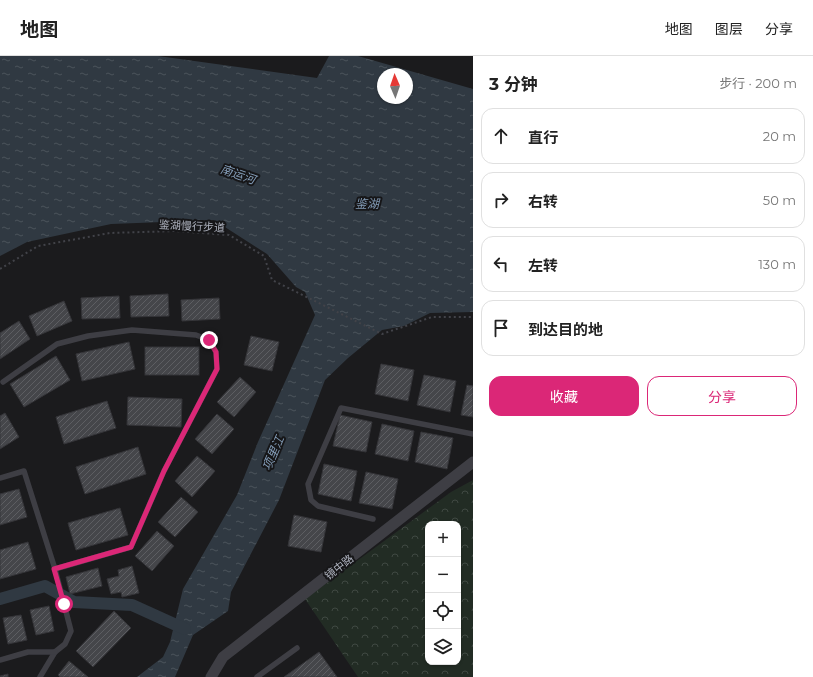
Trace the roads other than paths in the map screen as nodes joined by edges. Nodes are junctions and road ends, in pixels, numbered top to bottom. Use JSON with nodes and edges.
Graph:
{"nodes":[{"id":1,"x":3,"y":382,"type":"dead end"},
{"id":2,"x":473,"y":434,"type":"edge"},
{"id":3,"x":473,"y":462,"type":"edge"},
{"id":4,"x":0,"y":478,"type":"edge"},
{"id":5,"x":373,"y":519,"type":"dead end"},
{"id":6,"x":54,"y":569,"type":"junction"},
{"id":7,"x":297,"y":648,"type":"dead end"},
{"id":8,"x":55,"y":652,"type":"junction"},
{"id":9,"x":0,"y":660,"type":"edge"},
{"id":10,"x":40,"y":677,"type":"edge"},
{"id":11,"x":211,"y":677,"type":"edge"},
{"id":12,"x":257,"y":677,"type":"edge"}],
"edges":[{"from":1,"to":6,"type":"lane"},
{"from":2,"to":5,"type":"lane"},
{"from":3,"to":11,"type":"street","name":"镜中路"},
{"from":4,"to":6,"type":"lane"},
{"from":6,"to":8,"type":"lane"},
{"from":7,"to":12,"type":"lane"},
{"from":8,"to":9,"type":"lane"},
{"from":8,"to":10,"type":"lane"}]}
